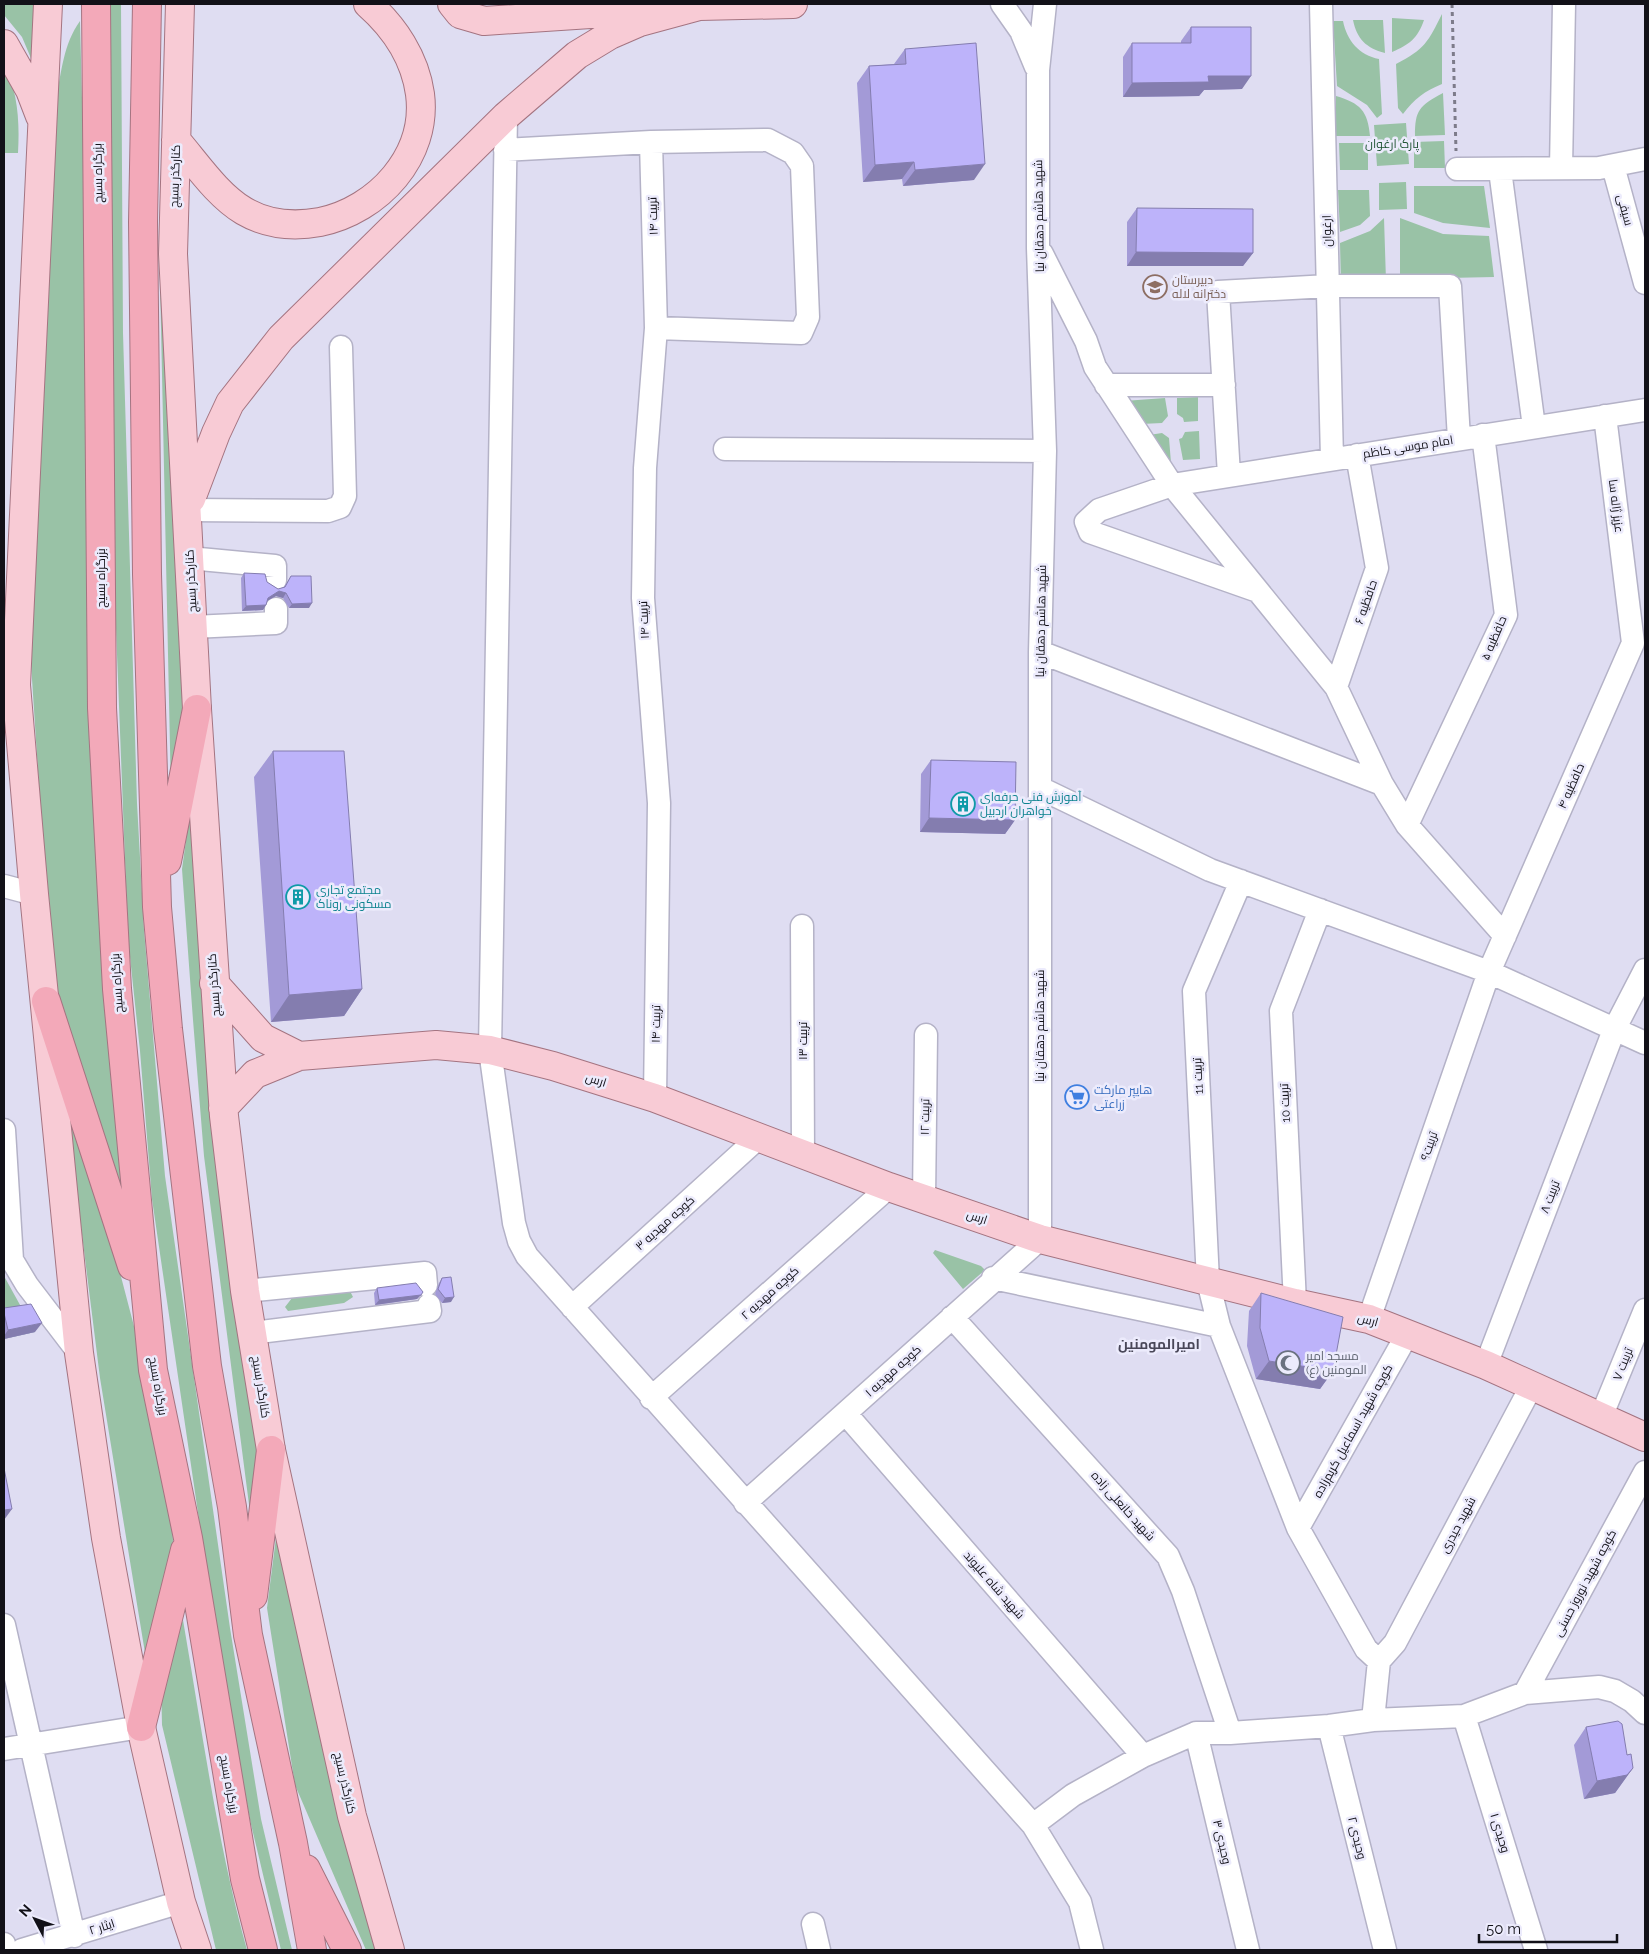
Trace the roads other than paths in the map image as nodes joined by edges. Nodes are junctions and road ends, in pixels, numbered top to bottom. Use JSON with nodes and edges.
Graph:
{"nodes":[{"id":1,"x":48,"y":4,"type":"edge"},
{"id":2,"x":96,"y":4,"type":"edge"},
{"id":3,"x":147,"y":4,"type":"edge"},
{"id":4,"x":180,"y":4,"type":"edge"},
{"id":5,"x":368,"y":4,"type":"edge"},
{"id":6,"x":452,"y":4,"type":"edge"},
{"id":7,"x":793,"y":4,"type":"edge"},
{"id":8,"x":1002,"y":4,"type":"edge"},
{"id":9,"x":1045,"y":4,"type":"edge"},
{"id":10,"x":1321,"y":4,"type":"edge"},
{"id":11,"x":1564,"y":4,"type":"edge"},
{"id":12,"x":693,"y":7,"type":"junction"},
{"id":13,"x":4,"y":44,"type":"edge"},
{"id":14,"x":1038,"y":70,"type":"junction"},
{"id":15,"x":506,"y":116,"type":"junction"},
{"id":16,"x":44,"y":126,"type":"junction"},
{"id":17,"x":176,"y":140,"type":"junction"},
{"id":18,"x":651,"y":142,"type":"junction"},
{"id":19,"x":505,"y":150,"type":"junction"},
{"id":20,"x":1645,"y":159,"type":"edge"},
{"id":21,"x":1613,"y":166,"type":"junction"},
{"id":22,"x":1561,"y":168,"type":"junction"},
{"id":23,"x":1457,"y":169,"type":"road end"},
{"id":24,"x":1500,"y":170,"type":"junction"},
{"id":25,"x":1038,"y":248,"type":"junction"},
{"id":26,"x":1645,"y":283,"type":"edge"},
{"id":27,"x":1328,"y":286,"type":"junction"},
{"id":28,"x":656,"y":328,"type":"junction"},
{"id":29,"x":341,"y":347,"type":"dead end"},
{"id":30,"x":1106,"y":385,"type":"junction"},
{"id":31,"x":1224,"y":386,"type":"junction"},
{"id":32,"x":1645,"y":410,"type":"edge"},
{"id":33,"x":1604,"y":416,"type":"junction"},
{"id":34,"x":1534,"y":427,"type":"junction"},
{"id":35,"x":1483,"y":435,"type":"junction"},
{"id":36,"x":1459,"y":439,"type":"junction"},
{"id":37,"x":725,"y":449,"type":"dead end"},
{"id":38,"x":1045,"y":451,"type":"junction"},
{"id":39,"x":1357,"y":455,"type":"junction"},
{"id":40,"x":1332,"y":459,"type":"junction"},
{"id":41,"x":1229,"y":476,"type":"junction"},
{"id":42,"x":1172,"y":485,"type":"junction"},
{"id":43,"x":188,"y":510,"type":"junction"},
{"id":44,"x":189,"y":558,"type":"junction"},
{"id":45,"x":275,"y":580,"type":"dead end"},
{"id":46,"x":1258,"y":591,"type":"junction"},
{"id":47,"x":1627,"y":596,"type":"joint"},
{"id":48,"x":276,"y":609,"type":"dead end"},
{"id":49,"x":193,"y":627,"type":"junction"},
{"id":50,"x":1040,"y":652,"type":"junction"},
{"id":51,"x":10,"y":686,"type":"edge"},
{"id":52,"x":1336,"y":687,"type":"junction"},
{"id":53,"x":197,"y":709,"type":"junction"},
{"id":54,"x":1382,"y":784,"type":"junction"},
{"id":55,"x":1040,"y":788,"type":"junction"},
{"id":56,"x":1407,"y":825,"type":"junction"},
{"id":57,"x":1241,"y":880,"type":"junction"},
{"id":58,"x":4,"y":886,"type":"edge"},
{"id":59,"x":34,"y":894,"type":"junction"},
{"id":60,"x":157,"y":907,"type":"junction"},
{"id":61,"x":1320,"y":910,"type":"junction"},
{"id":62,"x":802,"y":926,"type":"dead end"},
{"id":63,"x":1505,"y":936,"type":"junction"},
{"id":64,"x":1645,"y":970,"type":"edge"},
{"id":65,"x":1489,"y":972,"type":"junction"},
{"id":66,"x":214,"y":983,"type":"junction"},
{"id":67,"x":46,"y":1001,"type":"junction"},
{"id":68,"x":1614,"y":1030,"type":"junction"},
{"id":69,"x":926,"y":1035,"type":"dead end"},
{"id":70,"x":1645,"y":1043,"type":"edge"},
{"id":71,"x":490,"y":1050,"type":"junction"},
{"id":72,"x":299,"y":1056,"type":"junction"},
{"id":73,"x":654,"y":1098,"type":"junction"},
{"id":74,"x":223,"y":1108,"type":"junction"},
{"id":75,"x":4,"y":1130,"type":"edge"},
{"id":76,"x":757,"y":1139,"type":"junction"},
{"id":77,"x":803,"y":1156,"type":"junction"},
{"id":78,"x":889,"y":1187,"type":"junction"},
{"id":79,"x":924,"y":1199,"type":"junction"},
{"id":80,"x":1040,"y":1239,"type":"junction"},
{"id":81,"x":8,"y":1252,"type":"edge"},
{"id":82,"x":993,"y":1278,"type":"junction"},
{"id":83,"x":1208,"y":1280,"type":"junction"},
{"id":84,"x":245,"y":1291,"type":"junction"},
{"id":85,"x":1295,"y":1303,"type":"junction"},
{"id":86,"x":572,"y":1307,"type":"junction"},
{"id":87,"x":1645,"y":1310,"type":"edge"},
{"id":88,"x":148,"y":1317,"type":"junction"},
{"id":89,"x":952,"y":1317,"type":"junction"},
{"id":90,"x":1369,"y":1319,"type":"junction"},
{"id":91,"x":1219,"y":1326,"type":"junction"},
{"id":92,"x":252,"y":1333,"type":"junction"},
{"id":93,"x":1408,"y":1333,"type":"junction"},
{"id":94,"x":79,"y":1353,"type":"junction"},
{"id":95,"x":1486,"y":1365,"type":"junction"},
{"id":96,"x":1532,"y":1386,"type":"junction"},
{"id":97,"x":651,"y":1398,"type":"junction"},
{"id":98,"x":846,"y":1414,"type":"junction"},
{"id":99,"x":1601,"y":1417,"type":"junction"},
{"id":100,"x":1645,"y":1438,"type":"edge"},
{"id":101,"x":272,"y":1450,"type":"junction"},
{"id":102,"x":1645,"y":1472,"type":"edge"},
{"id":103,"x":745,"y":1503,"type":"junction"},
{"id":104,"x":1298,"y":1528,"type":"junction"},
{"id":105,"x":188,"y":1538,"type":"junction"},
{"id":106,"x":4,"y":1625,"type":"edge"},
{"id":107,"x":248,"y":1635,"type":"junction"},
{"id":108,"x":1379,"y":1661,"type":"junction"},
{"id":109,"x":1525,"y":1693,"type":"junction"},
{"id":110,"x":1645,"y":1713,"type":"edge"},
{"id":111,"x":1464,"y":1716,"type":"junction"},
{"id":112,"x":1373,"y":1720,"type":"junction"},
{"id":113,"x":1329,"y":1726,"type":"junction"},
{"id":114,"x":141,"y":1727,"type":"junction"},
{"id":115,"x":1196,"y":1733,"type":"junction"},
{"id":116,"x":1230,"y":1733,"type":"junction"},
{"id":117,"x":31,"y":1745,"type":"junction"},
{"id":118,"x":4,"y":1749,"type":"edge"},
{"id":119,"x":1143,"y":1756,"type":"junction"},
{"id":120,"x":1033,"y":1825,"type":"junction"},
{"id":121,"x":293,"y":1843,"type":"junction"},
{"id":122,"x":181,"y":1902,"type":"junction"},
{"id":123,"x":813,"y":1924,"type":"dead end"},
{"id":124,"x":74,"y":1936,"type":"junction"},
{"id":125,"x":4,"y":1944,"type":"edge"},
{"id":126,"x":5,"y":1950,"type":"edge"},
{"id":127,"x":22,"y":1950,"type":"edge"},
{"id":128,"x":197,"y":1950,"type":"edge"},
{"id":129,"x":263,"y":1950,"type":"edge"},
{"id":130,"x":312,"y":1950,"type":"edge"},
{"id":131,"x":347,"y":1950,"type":"edge"},
{"id":132,"x":390,"y":1950,"type":"edge"},
{"id":133,"x":819,"y":1950,"type":"edge"},
{"id":134,"x":1092,"y":1950,"type":"edge"},
{"id":135,"x":1248,"y":1950,"type":"edge"},
{"id":136,"x":1385,"y":1950,"type":"edge"},
{"id":137,"x":1536,"y":1950,"type":"edge"}],
"edges":[{"from":1,"to":16,"type":"main road"},
{"from":2,"to":88,"type":"highway","name":"بزرگراه بسیج"},
{"from":3,"to":60,"type":"highway"},
{"from":4,"to":17,"type":"main road","name":"کنارگذر بسیج"},
{"from":5,"to":17,"type":"main road"},
{"from":6,"to":12,"type":"main road"},
{"from":7,"to":12,"type":"main road"},
{"from":8,"to":14,"type":"street"},
{"from":9,"to":14,"type":"street","name":"شهید هاشم دهقان نیا"},
{"from":10,"to":27,"type":"street","name":"ارغوان"},
{"from":11,"to":22,"type":"street"},
{"from":12,"to":15,"type":"main road"},
{"from":13,"to":16,"type":"main road"},
{"from":14,"to":25,"type":"street","name":"شهید هاشم دهقان نیا"},
{"from":15,"to":19,"type":"street"},
{"from":15,"to":43,"type":"main road"},
{"from":16,"to":51,"type":"main road"},
{"from":17,"to":43,"type":"main road","name":"کنارگذر بسیج"},
{"from":18,"to":19,"type":"street"},
{"from":18,"to":28,"type":"street","name":"تربیت ۱۴"},
{"from":18,"to":28,"type":"street"},
{"from":19,"to":71,"type":"street"},
{"from":20,"to":21,"type":"street"},
{"from":21,"to":22,"type":"street"},
{"from":21,"to":26,"type":"street","name":"سیفی"},
{"from":22,"to":24,"type":"street"},
{"from":23,"to":24,"type":"street"},
{"from":24,"to":34,"type":"street"},
{"from":25,"to":30,"type":"street"},
{"from":25,"to":38,"type":"street","name":"شهید هاشم دهقان نیا"},
{"from":27,"to":31,"type":"street"},
{"from":27,"to":36,"type":"street"},
{"from":27,"to":40,"type":"street","name":"ارغوان"},
{"from":28,"to":73,"type":"street","name":"تربیت ۱۴"},
{"from":29,"to":43,"type":"street"},
{"from":30,"to":31,"type":"street"},
{"from":30,"to":42,"type":"street"},
{"from":31,"to":41,"type":"street"},
{"from":32,"to":33,"type":"street","name":"امام موسی کاظم"},
{"from":33,"to":34,"type":"street","name":"امام موسی کاظم"},
{"from":33,"to":47,"type":"street","name":"عزیز ژاله سا"},
{"from":34,"to":35,"type":"street","name":"امام موسی کاظم"},
{"from":35,"to":36,"type":"street","name":"امام موسی کاظم"},
{"from":35,"to":56,"type":"street","name":"حافظیه ۵"},
{"from":36,"to":39,"type":"street","name":"امام موسی کاظم"},
{"from":37,"to":38,"type":"street"},
{"from":38,"to":50,"type":"street","name":"شهید هاشم دهقان نیا"},
{"from":39,"to":40,"type":"street","name":"امام موسی کاظم"},
{"from":39,"to":52,"type":"street","name":"حافظیه ۶"},
{"from":40,"to":41,"type":"street","name":"امام موسی کاظم"},
{"from":41,"to":42,"type":"street","name":"امام موسی کاظم"},
{"from":42,"to":46,"type":"street"},
{"from":42,"to":46,"type":"street","name":"امام موسی کاظم"},
{"from":43,"to":44,"type":"main road","name":"کنارگذر بسیج"},
{"from":44,"to":45,"type":"street"},
{"from":44,"to":49,"type":"main road","name":"کنارگذر بسیج"},
{"from":46,"to":52,"type":"street"},
{"from":47,"to":63,"type":"street","name":"حافظیه ۴"},
{"from":48,"to":49,"type":"street"},
{"from":49,"to":53,"type":"main road","name":"کنارگذر بسیج"},
{"from":50,"to":54,"type":"street"},
{"from":50,"to":55,"type":"street","name":"شهید هاشم دهقان نیا"},
{"from":51,"to":59,"type":"main road"},
{"from":52,"to":54,"type":"street"},
{"from":53,"to":60,"type":"highway"},
{"from":53,"to":66,"type":"main road","name":"کنارگذر بسیج"},
{"from":54,"to":56,"type":"street"},
{"from":55,"to":57,"type":"street"},
{"from":55,"to":80,"type":"street","name":"شهید هاشم دهقان نیا"},
{"from":56,"to":63,"type":"street"},
{"from":57,"to":61,"type":"street"},
{"from":57,"to":83,"type":"street","name":"تربیت 11"},
{"from":58,"to":59,"type":"street"},
{"from":59,"to":67,"type":"main road"},
{"from":60,"to":107,"type":"highway"},
{"from":61,"to":65,"type":"street"},
{"from":61,"to":85,"type":"street","name":"تربیت 10"},
{"from":62,"to":77,"type":"street","name":"تربیت ۱۳"},
{"from":63,"to":65,"type":"street","name":"حافظیه ۴"},
{"from":64,"to":68,"type":"street","name":"تربیت ۸"},
{"from":65,"to":68,"type":"street"},
{"from":65,"to":90,"type":"street","name":"تربیت۹"},
{"from":66,"to":72,"type":"main road"},
{"from":66,"to":74,"type":"main road","name":"کنارگذر بسیج"},
{"from":67,"to":88,"type":"highway"},
{"from":67,"to":94,"type":"main road"},
{"from":68,"to":70,"type":"street"},
{"from":68,"to":95,"type":"street","name":"تربیت ۸"},
{"from":69,"to":79,"type":"street","name":"تربیت ۱۲"},
{"from":71,"to":72,"type":"main road","name":"ارس"},
{"from":71,"to":73,"type":"main road","name":"ارس"},
{"from":71,"to":86,"type":"street"},
{"from":72,"to":74,"type":"main road"},
{"from":73,"to":76,"type":"main road","name":"ارس"},
{"from":74,"to":84,"type":"main road","name":"کنارگذر بسیج"},
{"from":75,"to":81,"type":"street"},
{"from":76,"to":77,"type":"main road","name":"ارس"},
{"from":76,"to":86,"type":"street","name":"کوچه مهدیه ۳"},
{"from":77,"to":78,"type":"main road","name":"ارس"},
{"from":78,"to":79,"type":"main road","name":"ارس"},
{"from":78,"to":97,"type":"street","name":"کوچه مهدیه ۲"},
{"from":79,"to":80,"type":"main road","name":"ارس"},
{"from":80,"to":82,"type":"street","name":"کوچه مهدیه ۱"},
{"from":80,"to":83,"type":"main road","name":"ارس"},
{"from":81,"to":94,"type":"street"},
{"from":82,"to":89,"type":"street","name":"کوچه مهدیه ۱"},
{"from":82,"to":91,"type":"street"},
{"from":83,"to":85,"type":"main road","name":"ارس"},
{"from":83,"to":91,"type":"street","name":"تربیت 11"},
{"from":84,"to":92,"type":"main road","name":"کنارگذر بسیج"},
{"from":84,"to":92,"type":"street"},
{"from":85,"to":90,"type":"main road","name":"ارس"},
{"from":86,"to":97,"type":"street"},
{"from":87,"to":99,"type":"street","name":"تربیت ۷"},
{"from":88,"to":105,"type":"highway","name":"بزرگراه بسیج"},
{"from":89,"to":98,"type":"street","name":"کوچه مهدیه ۱"},
{"from":89,"to":116,"type":"street","name":"شهید خانعلی زاده"},
{"from":90,"to":93,"type":"main road","name":"ارس"},
{"from":91,"to":104,"type":"street","name":"تربیت 11"},
{"from":92,"to":101,"type":"main road","name":"کنارگذر بسیج"},
{"from":93,"to":95,"type":"main road","name":"ارس"},
{"from":93,"to":104,"type":"street","name":"کوچه شهید اسماعیل کریم‌زاده"},
{"from":94,"to":114,"type":"main road"},
{"from":95,"to":96,"type":"main road","name":"ارس"},
{"from":96,"to":99,"type":"main road","name":"ارس"},
{"from":96,"to":108,"type":"street","name":"شهید حیدری"},
{"from":97,"to":103,"type":"street"},
{"from":98,"to":103,"type":"street","name":"کوچه مهدیه ۱"},
{"from":98,"to":119,"type":"street","name":"شهید شاه علیوند"},
{"from":99,"to":100,"type":"main road","name":"ارس"},
{"from":101,"to":107,"type":"highway"},
{"from":101,"to":132,"type":"main road","name":"کنارگذر بسیج"},
{"from":102,"to":109,"type":"street","name":"کوچه شهید نوروز حسنی"},
{"from":103,"to":120,"type":"street"},
{"from":104,"to":108,"type":"street","name":"تربیت 11"},
{"from":105,"to":114,"type":"highway"},
{"from":105,"to":129,"type":"highway","name":"بزرگراه بسیج"},
{"from":106,"to":117,"type":"street"},
{"from":107,"to":121,"type":"highway"},
{"from":108,"to":112,"type":"street"},
{"from":109,"to":110,"type":"street"},
{"from":109,"to":111,"type":"street"},
{"from":111,"to":112,"type":"street"},
{"from":111,"to":137,"type":"street","name":"وحیدی ۱"},
{"from":112,"to":113,"type":"street"},
{"from":113,"to":116,"type":"street"},
{"from":113,"to":136,"type":"street","name":"وحیدی ۲"},
{"from":114,"to":117,"type":"street"},
{"from":114,"to":122,"type":"main road"},
{"from":115,"to":116,"type":"street"},
{"from":115,"to":119,"type":"street"},
{"from":115,"to":135,"type":"street","name":"وحیدی ۳"},
{"from":117,"to":118,"type":"street"},
{"from":117,"to":124,"type":"street"},
{"from":119,"to":120,"type":"street"},
{"from":120,"to":134,"type":"street"},
{"from":121,"to":130,"type":"highway"},
{"from":121,"to":131,"type":"highway"},
{"from":122,"to":124,"type":"street","name":"ایثار ۲"},
{"from":122,"to":128,"type":"main road"},
{"from":123,"to":133,"type":"street"},
{"from":124,"to":127,"type":"street","name":"ایثار ۲"},
{"from":125,"to":126,"type":"street"}]}
